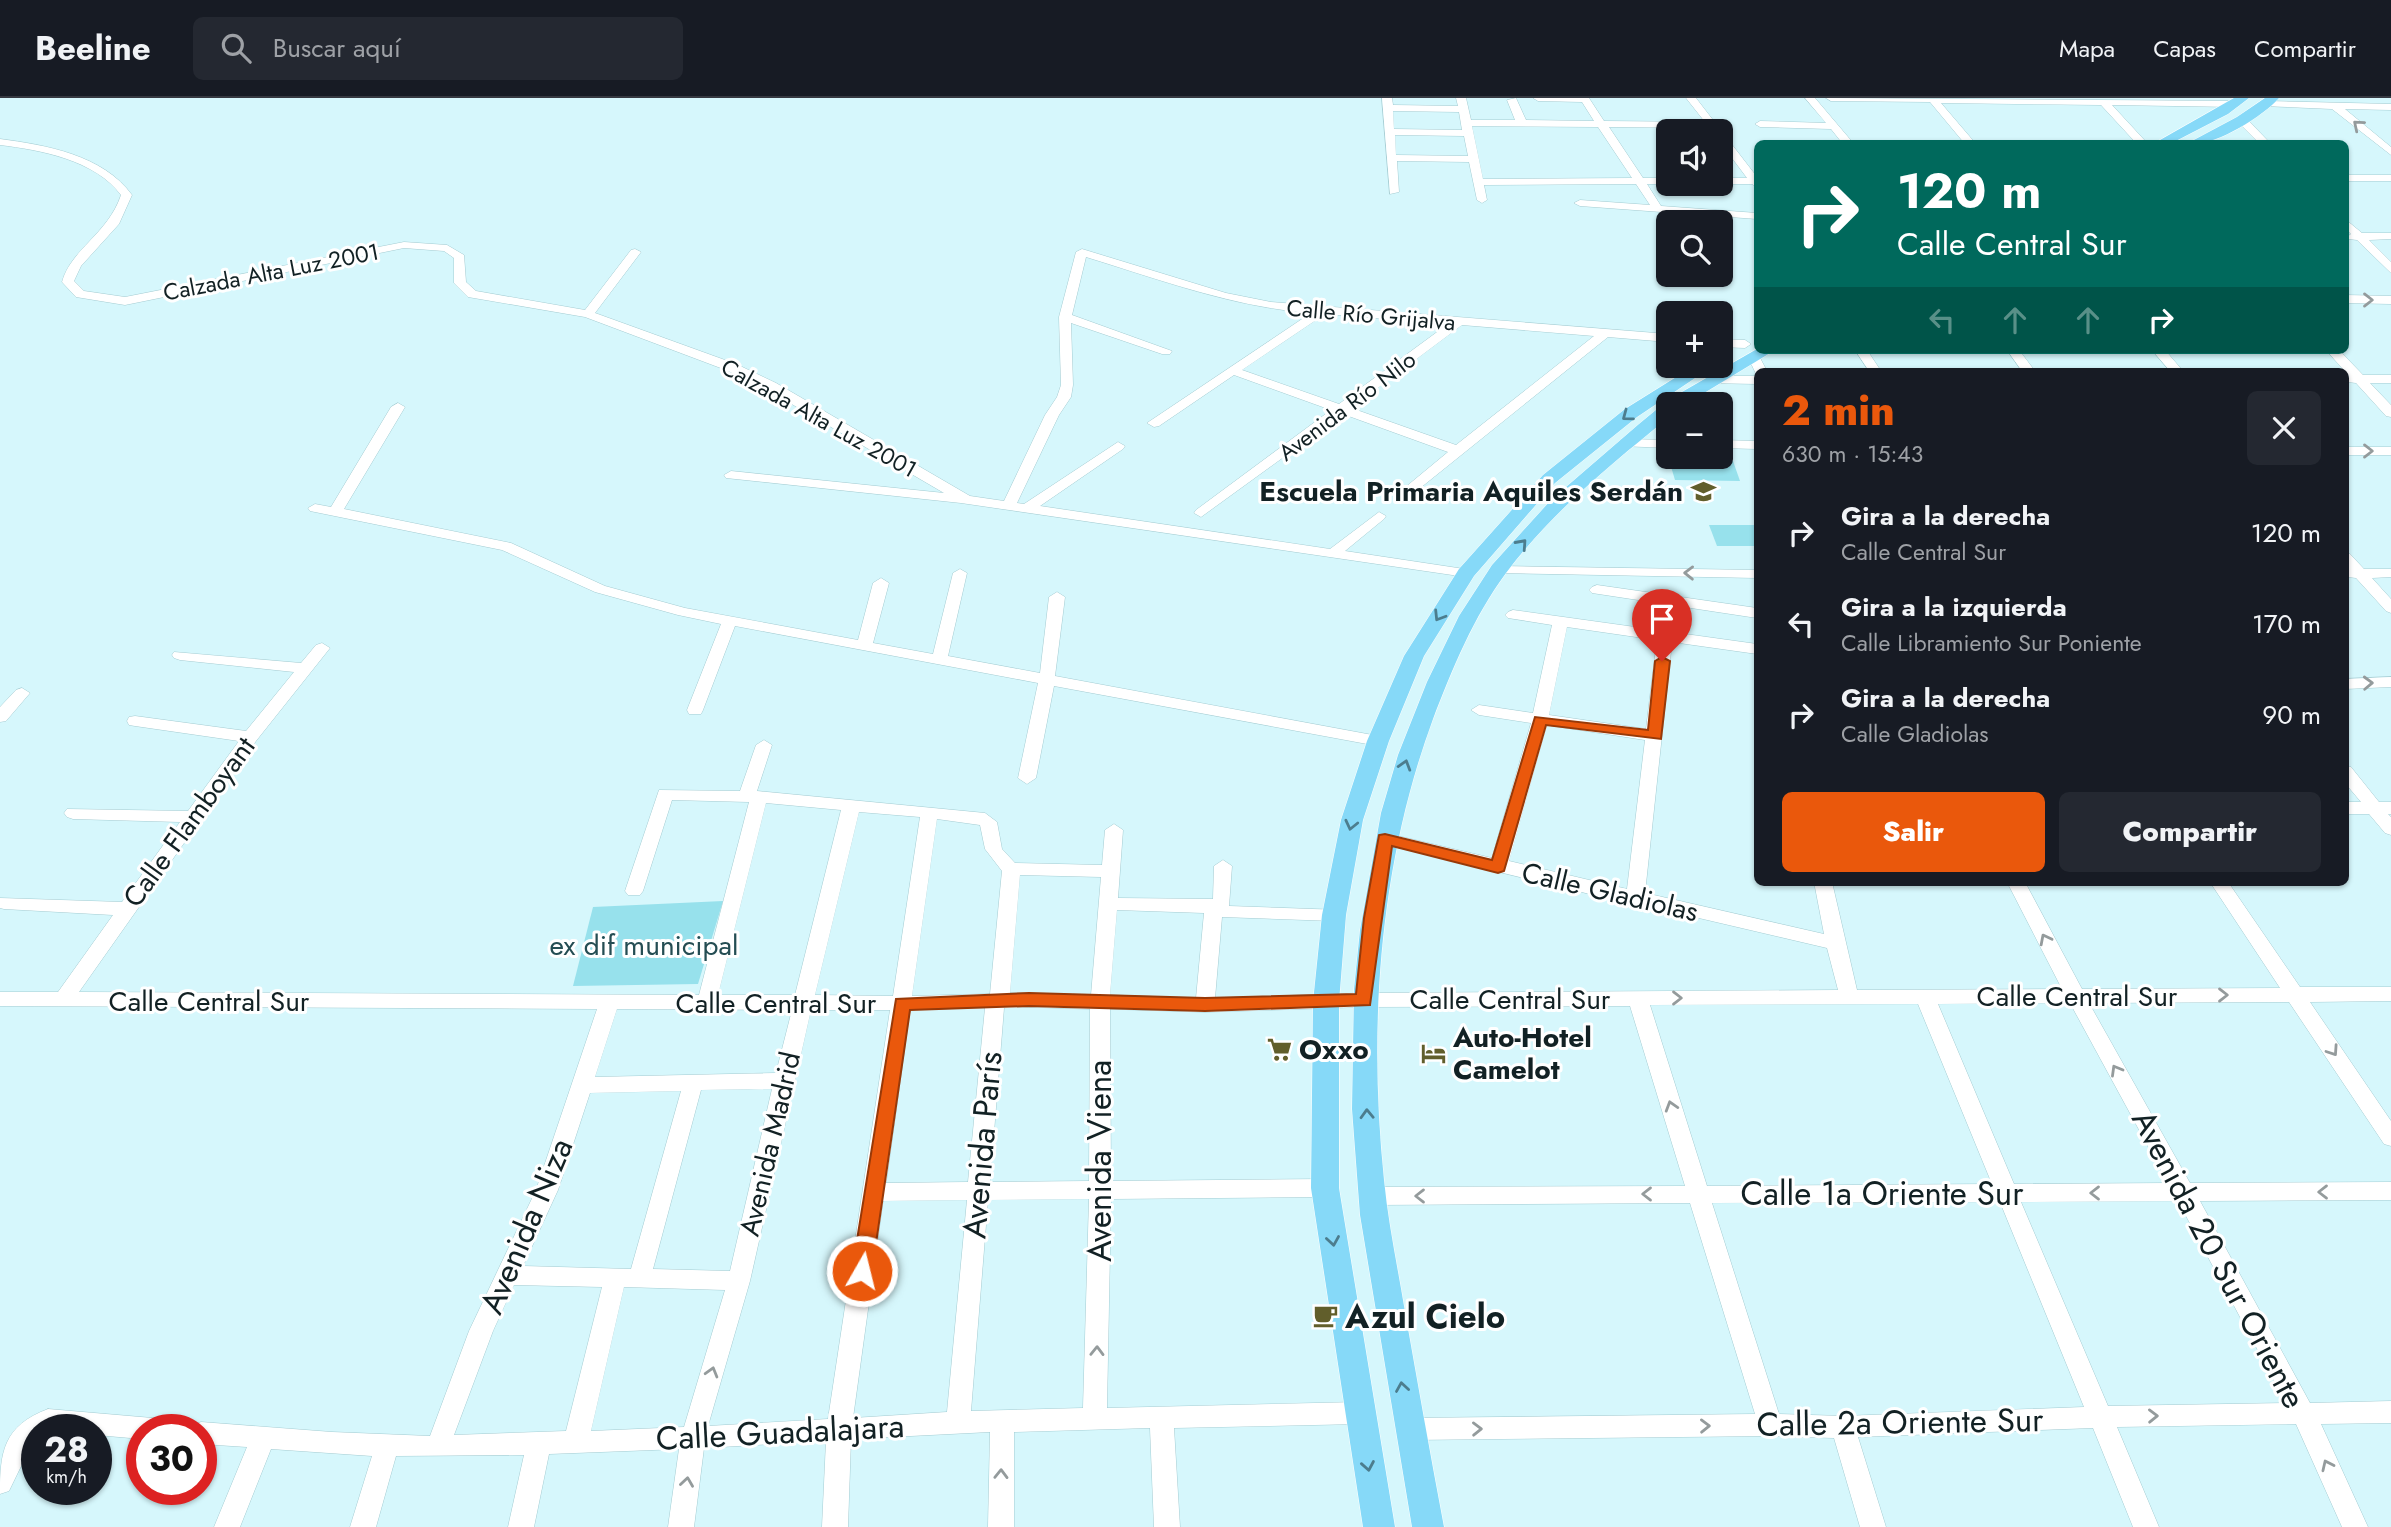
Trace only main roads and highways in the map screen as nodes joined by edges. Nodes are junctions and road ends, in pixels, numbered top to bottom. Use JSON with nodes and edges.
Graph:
{"nodes":[{"id":1,"x":2253,"y":98,"type":"edge"},
{"id":2,"x":2267,"y":100,"type":"edge"},
{"id":3,"x":2240,"y":101,"type":"edge"},
{"id":4,"x":2167,"y":140,"type":"edge"},
{"id":5,"x":2177,"y":140,"type":"edge"},
{"id":6,"x":2189,"y":140,"type":"edge"},
{"id":7,"x":2201,"y":140,"type":"edge"},
{"id":8,"x":1754,"y":352,"type":"edge"},
{"id":9,"x":1754,"y":353,"type":"edge"},
{"id":10,"x":1733,"y":355,"type":"edge"},
{"id":11,"x":1733,"y":362,"type":"edge"},
{"id":12,"x":1698,"y":378,"type":"edge"},
{"id":13,"x":1703,"y":378,"type":"edge"},
{"id":14,"x":1687,"y":392,"type":"edge"},
{"id":15,"x":1656,"y":419,"type":"edge"},
{"id":16,"x":1364,"y":1000,"type":"joint"},
{"id":17,"x":1379,"y":1527,"type":"edge"},
{"id":18,"x":1427,"y":1527,"type":"edge"}],
"edges":[{"from":1,"to":5,"type":"main road"},
{"from":2,"to":6,"type":"main road"},
{"from":2,"to":7,"type":"main road"},
{"from":3,"to":4,"type":"main road"},
{"from":8,"to":10,"type":"main road"},
{"from":9,"to":11,"type":"main road"},
{"from":12,"to":17,"type":"main road","one_way":true},
{"from":13,"to":14,"type":"main road"},
{"from":16,"to":15,"type":"main road","one_way":true},
{"from":18,"to":16,"type":"main road","one_way":true}]}
